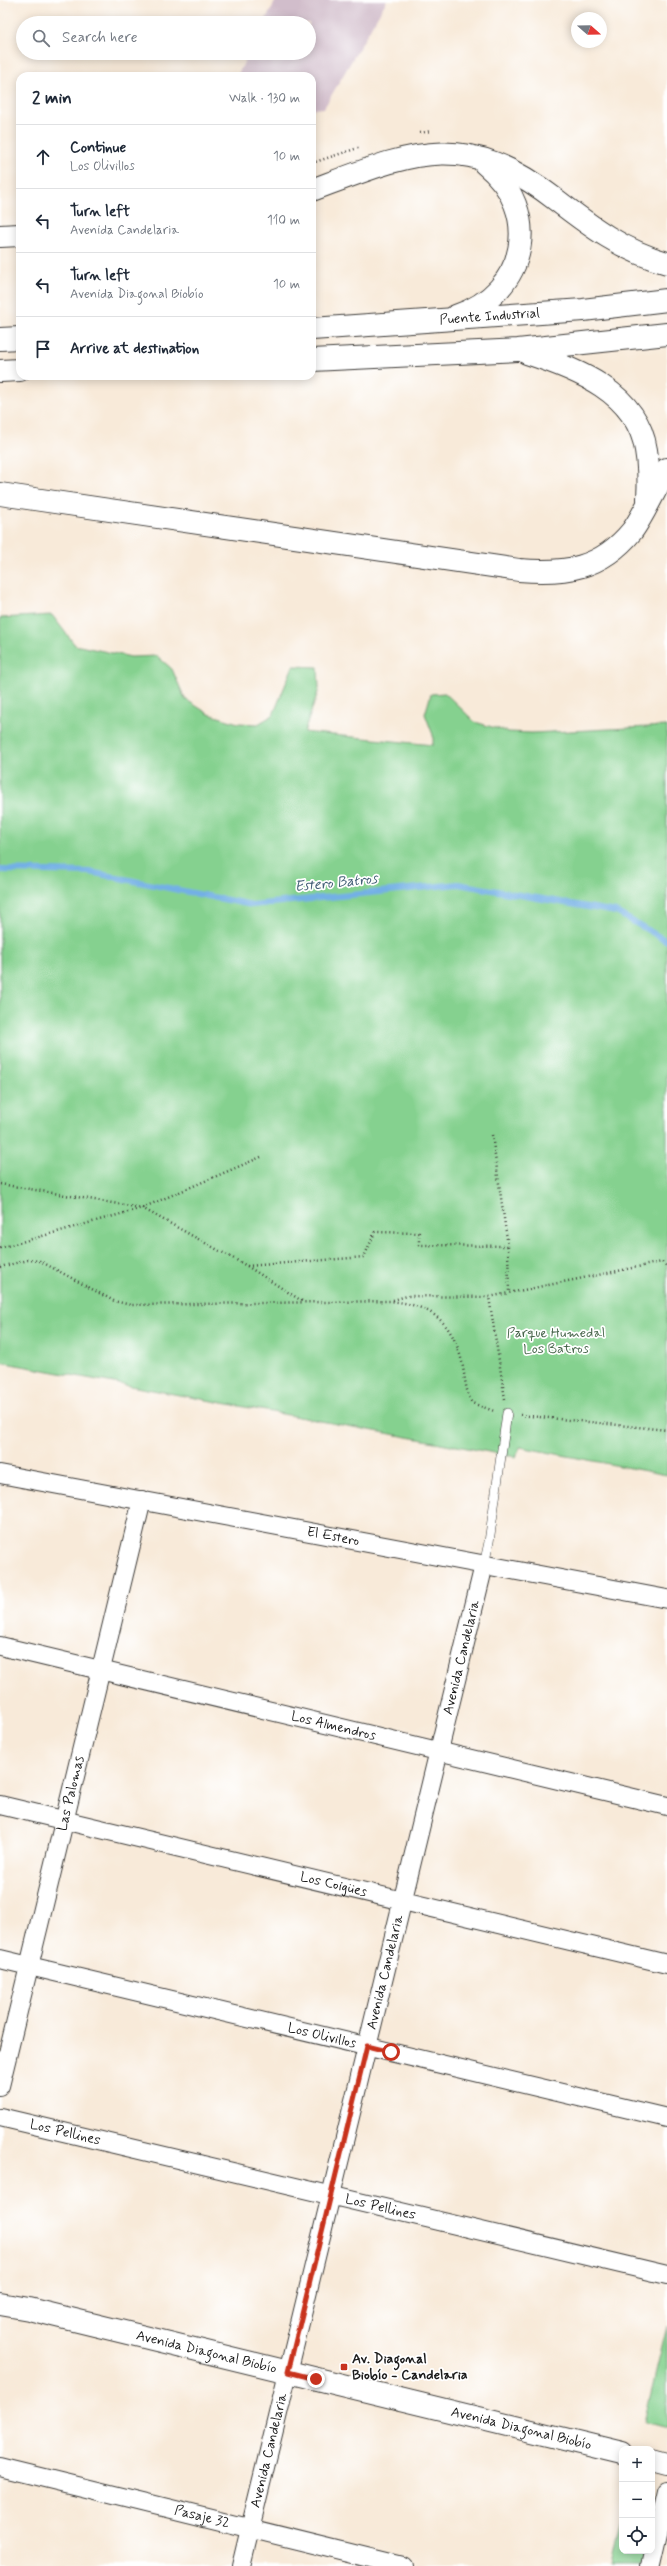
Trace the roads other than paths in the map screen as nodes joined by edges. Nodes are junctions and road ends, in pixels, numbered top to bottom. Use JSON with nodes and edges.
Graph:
{"nodes":[{"id":1,"x":474,"y":156,"type":"junction"},
{"id":2,"x":316,"y":189,"type":"edge"},
{"id":3,"x":16,"y":235,"type":"edge"},
{"id":4,"x":0,"y":236,"type":"edge"},
{"id":5,"x":667,"y":263,"type":"edge"},
{"id":6,"x":667,"y":300,"type":"edge"},
{"id":7,"x":442,"y":320,"type":"junction"},
{"id":8,"x":316,"y":329,"type":"edge"},
{"id":9,"x":667,"y":334,"type":"edge"},
{"id":10,"x":16,"y":338,"type":"edge"},
{"id":11,"x":0,"y":339,"type":"edge"},
{"id":12,"x":518,"y":350,"type":"junction"},
{"id":13,"x":316,"y":360,"type":"edge"},
{"id":14,"x":16,"y":370,"type":"edge"},
{"id":15,"x":0,"y":371,"type":"edge"},
{"id":16,"x":667,"y":469,"type":"edge"},
{"id":17,"x":0,"y":494,"type":"edge"},
{"id":18,"x":648,"y":500,"type":"junction"},
{"id":19,"x":507,"y":1413,"type":"road end"},
{"id":20,"x":0,"y":1474,"type":"edge"},
{"id":21,"x":142,"y":1500,"type":"junction"},
{"id":22,"x":484,"y":1565,"type":"junction"},
{"id":23,"x":667,"y":1599,"type":"edge"},
{"id":24,"x":0,"y":1646,"type":"edge"},
{"id":25,"x":101,"y":1670,"type":"junction"},
{"id":26,"x":439,"y":1751,"type":"junction"},
{"id":27,"x":0,"y":1805,"type":"edge"},
{"id":28,"x":667,"y":1806,"type":"edge"},
{"id":29,"x":64,"y":1821,"type":"junction"},
{"id":30,"x":402,"y":1902,"type":"junction"},
{"id":31,"x":0,"y":1959,"type":"edge"},
{"id":32,"x":667,"y":1964,"type":"edge"},
{"id":33,"x":29,"y":1966,"type":"junction"},
{"id":34,"x":367,"y":2046,"type":"junction"},
{"id":35,"x":0,"y":2086,"type":"edge"},
{"id":36,"x":0,"y":2117,"type":"edge"},
{"id":37,"x":667,"y":2118,"type":"edge"},
{"id":38,"x":331,"y":2196,"type":"junction"},
{"id":39,"x":667,"y":2275,"type":"edge"},
{"id":40,"x":0,"y":2304,"type":"edge"},
{"id":41,"x":288,"y":2372,"type":"junction"},
{"id":42,"x":619,"y":2452,"type":"edge"},
{"id":43,"x":655,"y":2461,"type":"edge"},
{"id":44,"x":667,"y":2464,"type":"edge"},
{"id":45,"x":0,"y":2467,"type":"edge"},
{"id":46,"x":667,"y":2492,"type":"edge"},
{"id":47,"x":250,"y":2529,"type":"junction"},
{"id":48,"x":241,"y":2566,"type":"edge"},
{"id":49,"x":403,"y":2566,"type":"edge"},
{"id":50,"x":650,"y":2566,"type":"edge"}],
"edges":[{"from":1,"to":2,"type":"main road"},
{"from":1,"to":5,"type":"main road"},
{"from":1,"to":7,"type":"main road"},
{"from":3,"to":4,"type":"main road"},
{"from":6,"to":7,"type":"main road","name":"Puente Industrial"},
{"from":7,"to":8,"type":"main road","name":"Puente Industrial"},
{"from":9,"to":12,"type":"main road"},
{"from":10,"to":11,"type":"main road"},
{"from":12,"to":13,"type":"main road"},
{"from":12,"to":18,"type":"main road"},
{"from":14,"to":15,"type":"main road"},
{"from":16,"to":18,"type":"main road"},
{"from":17,"to":18,"type":"main road"},
{"from":19,"to":22,"type":"lane"},
{"from":20,"to":21,"type":"street","name":"El Estero"},
{"from":21,"to":22,"type":"street","name":"El Estero"},
{"from":21,"to":25,"type":"street","name":"Las Palomas"},
{"from":22,"to":23,"type":"street","name":"El Estero"},
{"from":22,"to":26,"type":"street","name":"Avenida Candelaria"},
{"from":24,"to":25,"type":"street","name":"Los Almendros"},
{"from":25,"to":26,"type":"street","name":"Los Almendros"},
{"from":25,"to":29,"type":"street","name":"Las Palomas"},
{"from":26,"to":28,"type":"street","name":"Los Almendros"},
{"from":26,"to":30,"type":"street","name":"Avenida Candelaria"},
{"from":27,"to":29,"type":"street","name":"Los Coigües"},
{"from":29,"to":30,"type":"street","name":"Los Coigües"},
{"from":29,"to":33,"type":"street","name":"Las Palomas"},
{"from":30,"to":32,"type":"street","name":"Los Coigües"},
{"from":30,"to":34,"type":"street","name":"Avenida Candelaria"},
{"from":31,"to":33,"type":"street","name":"Los Olivillos"},
{"from":33,"to":34,"type":"street","name":"Los Olivillos"},
{"from":33,"to":35,"type":"street","name":"Las Palomas"},
{"from":34,"to":37,"type":"street","name":"Los Olivillos"},
{"from":34,"to":38,"type":"street","name":"Avenida Candelaria"},
{"from":36,"to":38,"type":"street","name":"Los Pellines"},
{"from":38,"to":39,"type":"street","name":"Los Pellines"},
{"from":38,"to":41,"type":"street","name":"Avenida Candelaria"},
{"from":40,"to":41,"type":"main road","name":"Avenida Diagonal Biobío"},
{"from":41,"to":42,"type":"main road","name":"Avenida Diagonal Biobío"},
{"from":41,"to":47,"type":"street","name":"Avenida Candelaria"},
{"from":43,"to":44,"type":"main road"},
{"from":45,"to":47,"type":"street","name":"Pasaje 32"},
{"from":46,"to":50,"type":"street"},
{"from":47,"to":48,"type":"street","name":"Avenida Candelaria"},
{"from":47,"to":49,"type":"street","name":"Pasaje 32"}]}
